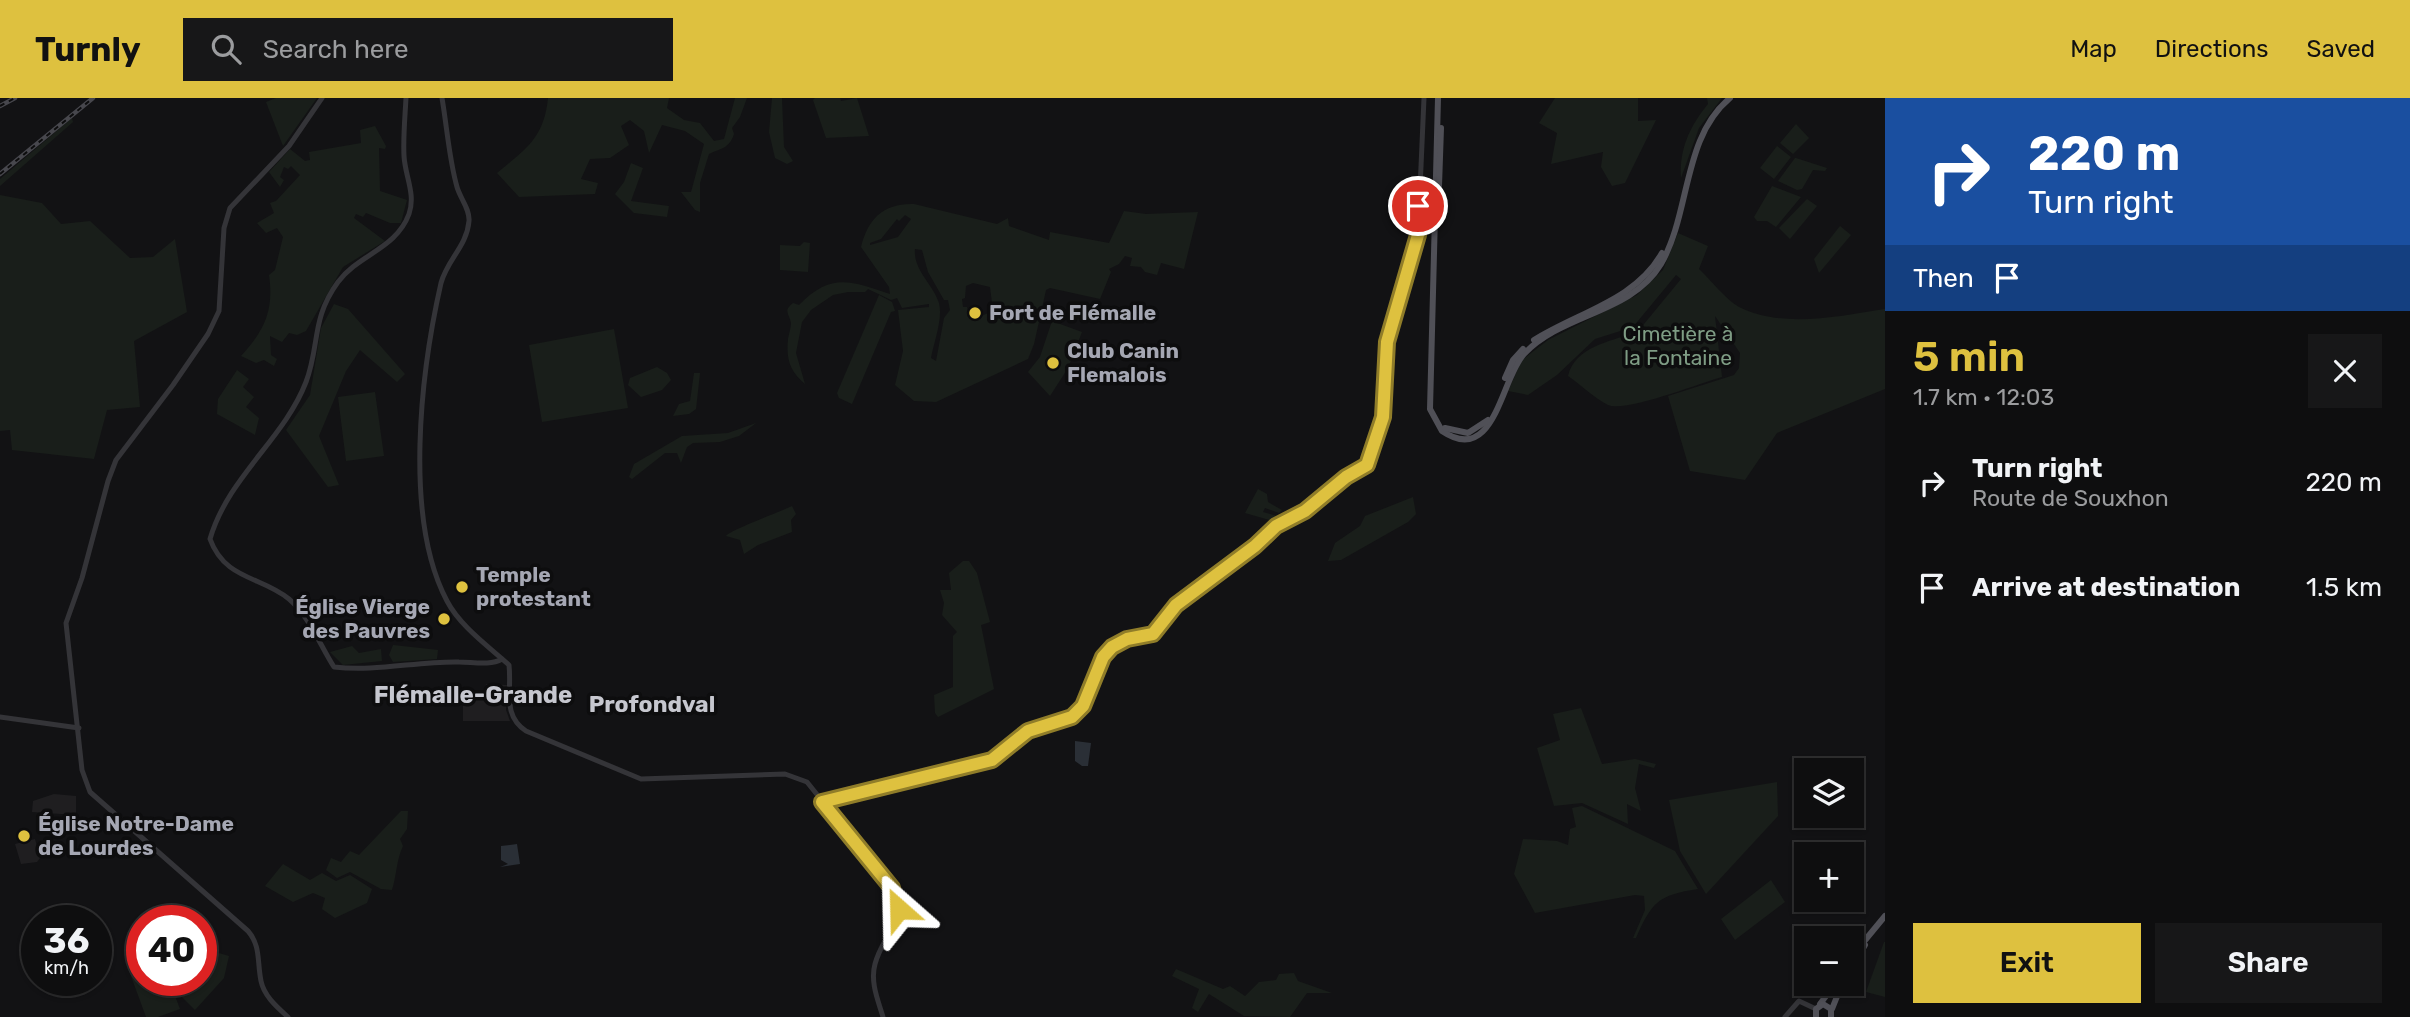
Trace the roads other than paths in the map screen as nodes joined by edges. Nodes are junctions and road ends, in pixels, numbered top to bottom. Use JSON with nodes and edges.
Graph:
{"nodes":[{"id":1,"x":323,"y":98,"type":"edge"},
{"id":2,"x":406,"y":98,"type":"edge"},
{"id":3,"x":442,"y":98,"type":"edge"},
{"id":4,"x":1424,"y":98,"type":"edge"},
{"id":5,"x":1440,"y":98,"type":"edge"},
{"id":6,"x":1728,"y":98,"type":"edge"},
{"id":7,"x":502,"y":659,"type":"junction"},
{"id":8,"x":0,"y":717,"type":"edge"},
{"id":9,"x":79,"y":728,"type":"junction"},
{"id":10,"x":822,"y":802,"type":"junction"},
{"id":11,"x":1885,"y":916,"type":"edge"},
{"id":12,"x":1868,"y":936,"type":"junction"},
{"id":13,"x":1864,"y":941,"type":"edge"},
{"id":14,"x":1864,"y":944,"type":"edge"},
{"id":15,"x":1826,"y":996,"type":"edge"},
{"id":16,"x":1838,"y":996,"type":"edge"},
{"id":17,"x":1818,"y":1006,"type":"junction"},
{"id":18,"x":1832,"y":1015,"type":"edge"},
{"id":19,"x":288,"y":1017,"type":"edge"},
{"id":20,"x":883,"y":1017,"type":"edge"},
{"id":21,"x":1785,"y":1017,"type":"edge"},
{"id":22,"x":1816,"y":1017,"type":"edge"}],
"edges":[{"from":1,"to":9,"type":"street"},
{"from":2,"to":7,"type":"street"},
{"from":3,"to":7,"type":"street"},
{"from":4,"to":10,"type":"street"},
{"from":5,"to":6,"type":"main road"},
{"from":7,"to":10,"type":"street"},
{"from":8,"to":9,"type":"street"},
{"from":9,"to":19,"type":"street"},
{"from":10,"to":20,"type":"street"},
{"from":11,"to":12,"type":"main road"},
{"from":12,"to":13,"type":"main road"},
{"from":12,"to":14,"type":"main road"},
{"from":15,"to":17,"type":"main road"},
{"from":16,"to":18,"type":"main road"},
{"from":17,"to":18,"type":"main road"},
{"from":17,"to":21,"type":"street"},
{"from":17,"to":22,"type":"main road"}]}
